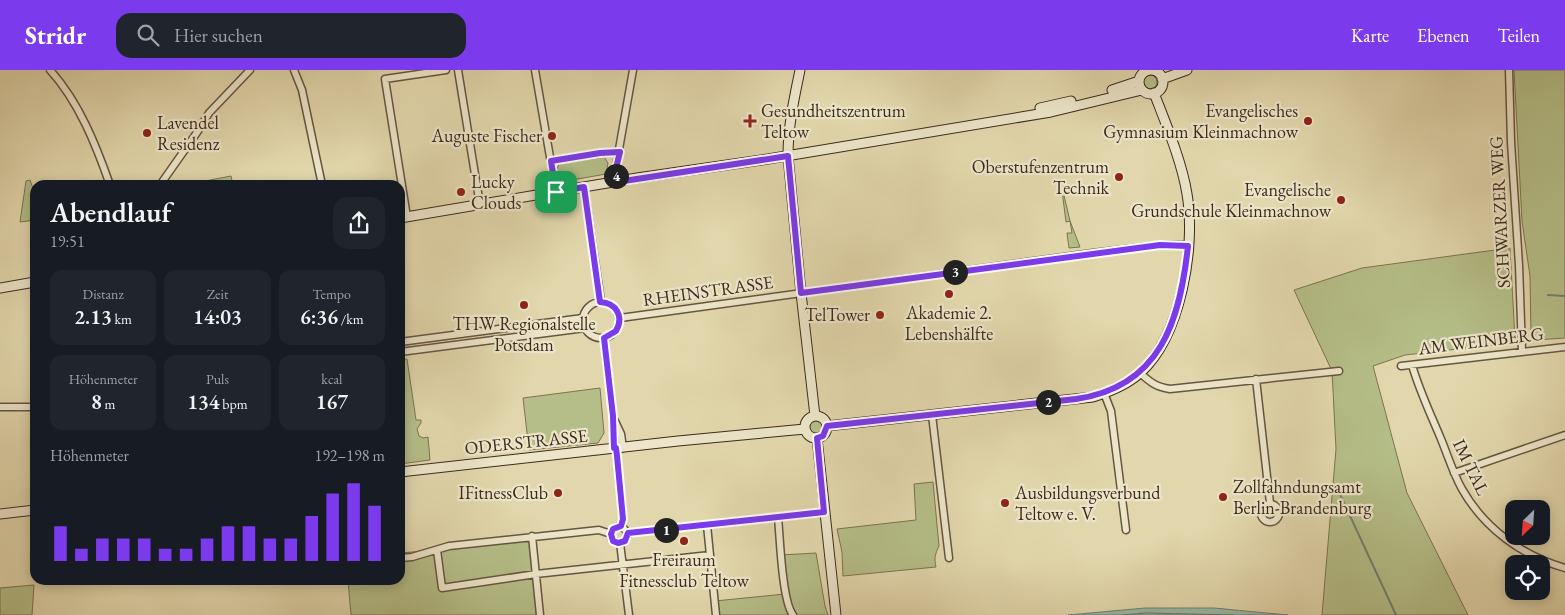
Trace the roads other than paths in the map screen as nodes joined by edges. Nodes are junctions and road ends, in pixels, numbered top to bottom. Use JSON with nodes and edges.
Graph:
{"nodes":[{"id":1,"x":50,"y":70,"type":"edge"},
{"id":2,"x":250,"y":70,"type":"edge"},
{"id":3,"x":294,"y":70,"type":"edge"},
{"id":4,"x":446,"y":70,"type":"edge"},
{"id":5,"x":458,"y":70,"type":"edge"},
{"id":6,"x":535,"y":70,"type":"edge"},
{"id":7,"x":633,"y":70,"type":"edge"},
{"id":8,"x":800,"y":70,"type":"edge"},
{"id":9,"x":1147,"y":70,"type":"edge"},
{"id":10,"x":1187,"y":70,"type":"edge"},
{"id":11,"x":1509,"y":70,"type":"edge"},
{"id":12,"x":1162,"y":79,"type":"junction"},
{"id":13,"x":1140,"y":85,"type":"junction"},
{"id":14,"x":1154,"y":93,"type":"junction"},
{"id":15,"x":620,"y":152,"type":"junction"},
{"id":16,"x":788,"y":156,"type":"junction"},
{"id":17,"x":551,"y":161,"type":"junction"},
{"id":18,"x":108,"y":180,"type":"edge"},
{"id":19,"x":164,"y":180,"type":"edge"},
{"id":20,"x":321,"y":180,"type":"edge"},
{"id":21,"x":398,"y":180,"type":"edge"},
{"id":22,"x":617,"y":182,"type":"junction"},
{"id":23,"x":584,"y":187,"type":"junction"},
{"id":24,"x":556,"y":192,"type":"junction"},
{"id":25,"x":480,"y":205,"type":"junction"},
{"id":26,"x":405,"y":218,"type":"edge"},
{"id":27,"x":1188,"y":246,"type":"junction"},
{"id":28,"x":30,"y":283,"type":"edge"},
{"id":29,"x":0,"y":288,"type":"edge"},
{"id":30,"x":801,"y":293,"type":"junction"},
{"id":31,"x":600,"y":302,"type":"junction"},
{"id":32,"x":583,"y":318,"type":"junction"},
{"id":33,"x":620,"y":318,"type":"junction"},
{"id":34,"x":507,"y":328,"type":"junction"},
{"id":35,"x":585,"y":328,"type":"junction"},
{"id":36,"x":508,"y":338,"type":"junction"},
{"id":37,"x":604,"y":338,"type":"junction"},
{"id":38,"x":414,"y":341,"type":"junction"},
{"id":39,"x":405,"y":342,"type":"edge"},
{"id":40,"x":1565,"y":347,"type":"edge"},
{"id":41,"x":415,"y":350,"type":"junction"},
{"id":42,"x":405,"y":351,"type":"edge"},
{"id":43,"x":1522,"y":351,"type":"junction"},
{"id":44,"x":1412,"y":364,"type":"junction"},
{"id":45,"x":1401,"y":366,"type":"dead end"},
{"id":46,"x":1339,"y":371,"type":"dead end"},
{"id":47,"x":1140,"y":373,"type":"junction"},
{"id":48,"x":1256,"y":379,"type":"junction"},
{"id":49,"x":1104,"y":393,"type":"junction"},
{"id":50,"x":0,"y":407,"type":"edge"},
{"id":51,"x":30,"y":407,"type":"edge"},
{"id":52,"x":932,"y":415,"type":"junction"},
{"id":53,"x":815,"y":416,"type":"junction"},
{"id":54,"x":827,"y":426,"type":"junction"},
{"id":55,"x":805,"y":429,"type":"junction"},
{"id":56,"x":1565,"y":435,"type":"edge"},
{"id":57,"x":817,"y":438,"type":"junction"},
{"id":58,"x":618,"y":448,"type":"junction"},
{"id":59,"x":405,"y":471,"type":"edge"},
{"id":60,"x":1454,"y":473,"type":"junction"},
{"id":61,"x":1270,"y":503,"type":"dead end"},
{"id":62,"x":30,"y":511,"type":"edge"},
{"id":63,"x":824,"y":512,"type":"junction"},
{"id":64,"x":0,"y":514,"type":"edge"},
{"id":65,"x":778,"y":517,"type":"junction"},
{"id":66,"x":707,"y":525,"type":"junction"},
{"id":67,"x":621,"y":526,"type":"junction"},
{"id":68,"x":1126,"y":530,"type":"dead end"},
{"id":69,"x":628,"y":533,"type":"junction"},
{"id":70,"x":611,"y":534,"type":"junction"},
{"id":71,"x":532,"y":536,"type":"junction"},
{"id":72,"x":620,"y":543,"type":"junction"},
{"id":73,"x":437,"y":550,"type":"junction"},
{"id":74,"x":710,"y":555,"type":"junction"},
{"id":75,"x":405,"y":558,"type":"edge"},
{"id":76,"x":949,"y":558,"type":"dead end"},
{"id":77,"x":622,"y":564,"type":"junction"},
{"id":78,"x":1565,"y":568,"type":"edge"},
{"id":79,"x":536,"y":574,"type":"junction"},
{"id":80,"x":540,"y":615,"type":"edge"},
{"id":81,"x":629,"y":615,"type":"edge"},
{"id":82,"x":716,"y":615,"type":"edge"},
{"id":83,"x":793,"y":615,"type":"edge"},
{"id":84,"x":836,"y":615,"type":"edge"}],
"edges":[{"from":1,"to":18,"type":"street"},
{"from":2,"to":19,"type":"street"},
{"from":3,"to":20,"type":"street"},
{"from":4,"to":21,"type":"street"},
{"from":5,"to":25,"type":"street"},
{"from":6,"to":17,"type":"street"},
{"from":7,"to":15,"type":"street"},
{"from":8,"to":16,"type":"street"},
{"from":9,"to":12,"type":"street"},
{"from":9,"to":13,"type":"street"},
{"from":10,"to":12,"type":"street"},
{"from":11,"to":43,"type":"street","name":"SCHWARZER WEG"},
{"from":12,"to":14,"type":"street"},
{"from":13,"to":14,"type":"street"},
{"from":13,"to":16,"type":"street"},
{"from":14,"to":27,"type":"street"},
{"from":15,"to":17,"type":"street"},
{"from":15,"to":22,"type":"street"},
{"from":16,"to":22,"type":"street"},
{"from":16,"to":30,"type":"street"},
{"from":17,"to":24,"type":"street"},
{"from":22,"to":23,"type":"street"},
{"from":23,"to":24,"type":"street"},
{"from":23,"to":31,"type":"street"},
{"from":24,"to":25,"type":"street"},
{"from":25,"to":26,"type":"street"},
{"from":27,"to":30,"type":"street","name":"RHEINSTRASSE"},
{"from":27,"to":47,"type":"street"},
{"from":28,"to":29,"type":"street"},
{"from":30,"to":33,"type":"street","name":"RHEINSTRASSE"},
{"from":30,"to":53,"type":"street"},
{"from":31,"to":32,"type":"street"},
{"from":31,"to":33,"type":"street","name":"RHEINSTRASSE"},
{"from":32,"to":34,"type":"street"},
{"from":32,"to":35,"type":"street"},
{"from":33,"to":37,"type":"street","name":"RHEINSTRASSE"},
{"from":34,"to":36,"type":"street"},
{"from":34,"to":38,"type":"street"},
{"from":35,"to":36,"type":"street"},
{"from":35,"to":37,"type":"street"},
{"from":36,"to":41,"type":"street"},
{"from":37,"to":58,"type":"street"},
{"from":38,"to":39,"type":"street"},
{"from":38,"to":41,"type":"street"},
{"from":40,"to":43,"type":"street","name":"AM WEINBERG"},
{"from":41,"to":42,"type":"street"},
{"from":43,"to":44,"type":"street","name":"AM WEINBERG"},
{"from":44,"to":45,"type":"street","name":"AM WEINBERG"},
{"from":44,"to":60,"type":"street","name":"IM TAL"},
{"from":46,"to":48,"type":"street"},
{"from":47,"to":48,"type":"street"},
{"from":47,"to":49,"type":"street"},
{"from":48,"to":61,"type":"street"},
{"from":49,"to":52,"type":"street"},
{"from":49,"to":68,"type":"street"},
{"from":50,"to":51,"type":"street"},
{"from":52,"to":54,"type":"street"},
{"from":52,"to":76,"type":"street"},
{"from":53,"to":54,"type":"street"},
{"from":53,"to":55,"type":"street"},
{"from":54,"to":57,"type":"street"},
{"from":55,"to":57,"type":"street"},
{"from":55,"to":58,"type":"street","name":"ODERSTRASSE"},
{"from":56,"to":60,"type":"street"},
{"from":57,"to":63,"type":"street"},
{"from":58,"to":59,"type":"street","name":"ODERSTRASSE"},
{"from":58,"to":67,"type":"street"},
{"from":60,"to":78,"type":"street","name":"IM TAL"},
{"from":62,"to":64,"type":"street"},
{"from":63,"to":65,"type":"street"},
{"from":63,"to":84,"type":"street"},
{"from":65,"to":66,"type":"street"},
{"from":65,"to":83,"type":"street"},
{"from":66,"to":69,"type":"street"},
{"from":66,"to":74,"type":"street"},
{"from":67,"to":69,"type":"street"},
{"from":67,"to":70,"type":"street"},
{"from":69,"to":72,"type":"street"},
{"from":70,"to":71,"type":"street"},
{"from":70,"to":72,"type":"street"},
{"from":71,"to":73,"type":"street"},
{"from":71,"to":79,"type":"street"},
{"from":72,"to":77,"type":"street"},
{"from":73,"to":75,"type":"street"},
{"from":73,"to":79,"type":"street"},
{"from":74,"to":77,"type":"street"},
{"from":74,"to":82,"type":"street"},
{"from":77,"to":79,"type":"street"},
{"from":77,"to":81,"type":"street"},
{"from":79,"to":80,"type":"street"}]}
